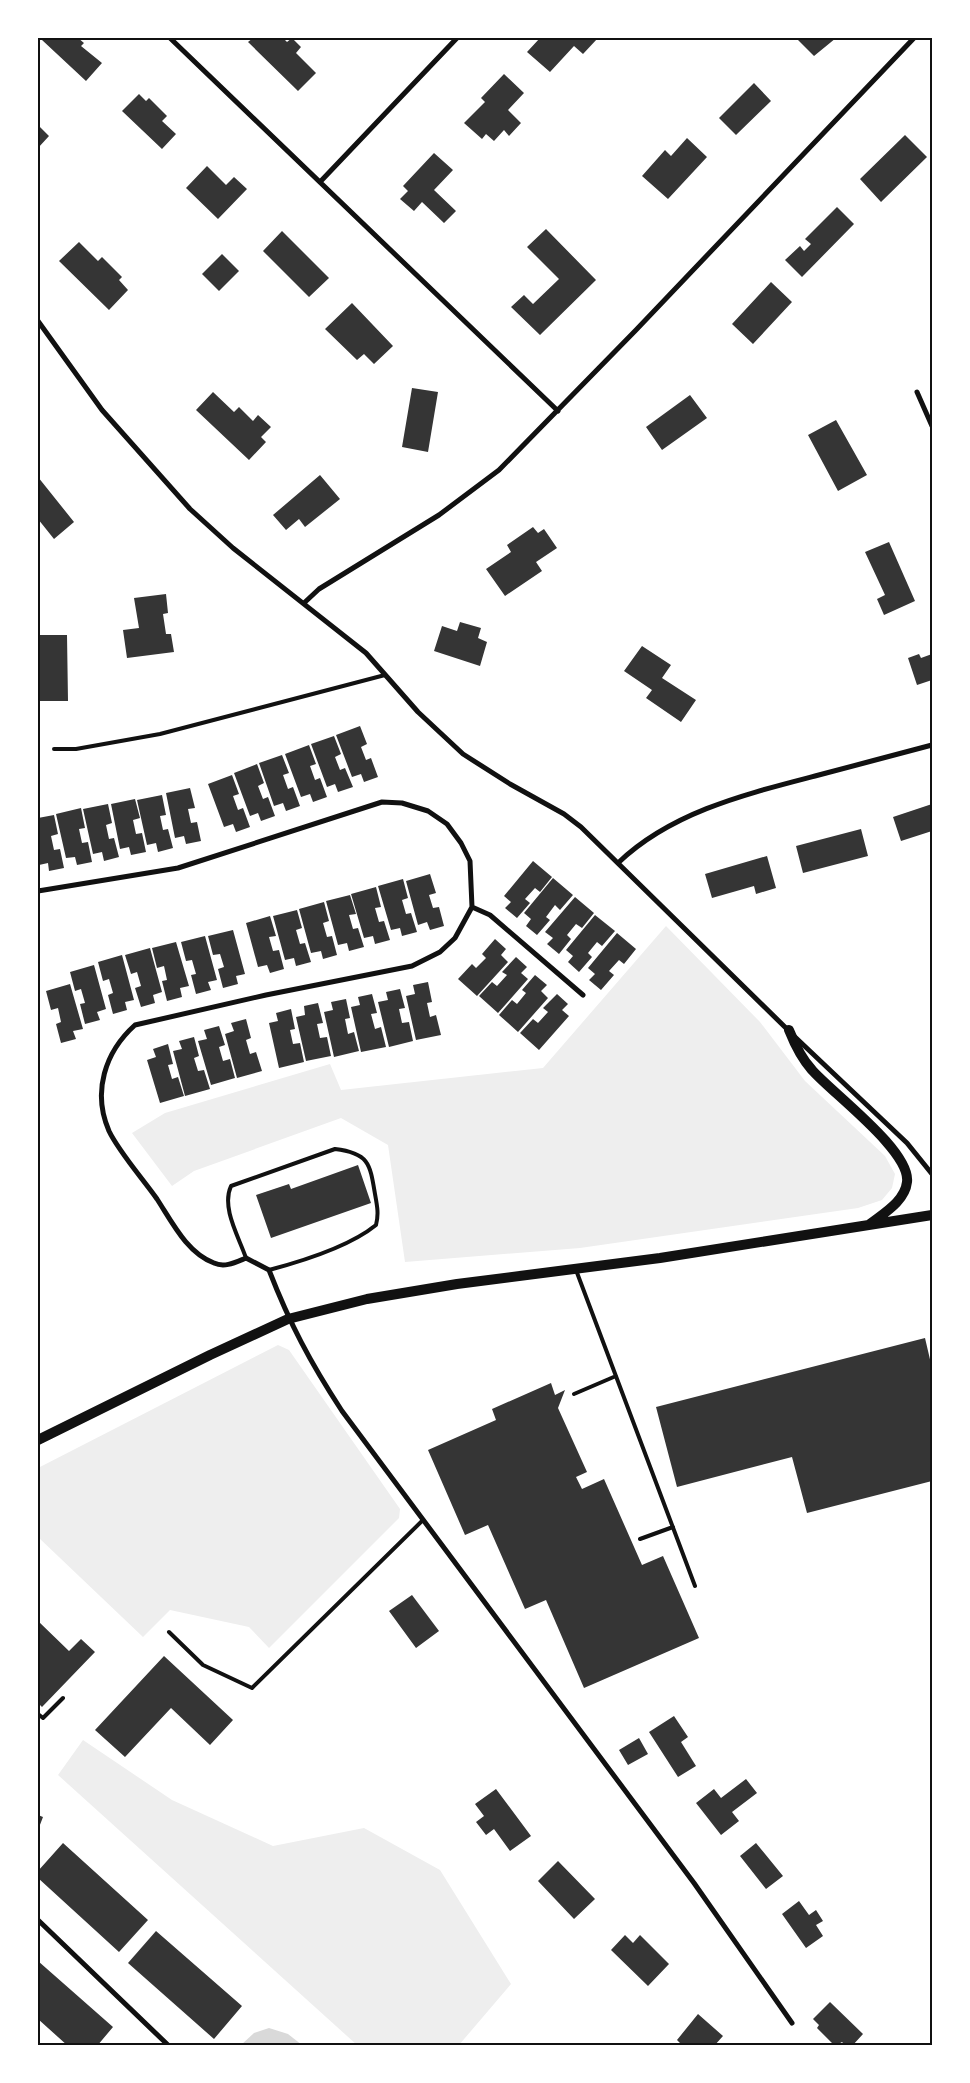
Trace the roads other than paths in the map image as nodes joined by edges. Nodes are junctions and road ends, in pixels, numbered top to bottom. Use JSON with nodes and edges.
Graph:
{"nodes":[{"id":1,"x":170,"y":38,"type":"edge"},
{"id":2,"x":457,"y":38,"type":"edge"},
{"id":3,"x":914,"y":38,"type":"edge"},
{"id":4,"x":320,"y":182,"type":"junction"},
{"id":5,"x":38,"y":321,"type":"edge"},
{"id":6,"x":917,"y":392,"type":"dead end"},
{"id":7,"x":558,"y":411,"type":"junction"},
{"id":8,"x":932,"y":426,"type":"edge"},
{"id":9,"x":304,"y":603,"type":"junction"},
{"id":10,"x":385,"y":674,"type":"junction"},
{"id":11,"x":932,"y":745,"type":"edge"},
{"id":12,"x":54,"y":749,"type":"dead end"},
{"id":13,"x":618,"y":863,"type":"junction"},
{"id":14,"x":38,"y":890,"type":"edge"},
{"id":15,"x":472,"y":907,"type":"junction"},
{"id":16,"x":583,"y":995,"type":"dead end"},
{"id":17,"x":789,"y":1030,"type":"junction"},
{"id":18,"x":932,"y":1174,"type":"edge"},
{"id":19,"x":932,"y":1215,"type":"edge"},
{"id":20,"x":868,"y":1225,"type":"junction"},
{"id":21,"x":246,"y":1258,"type":"junction"},
{"id":22,"x":575,"y":1268,"type":"junction"},
{"id":23,"x":269,"y":1270,"type":"junction"},
{"id":24,"x":288,"y":1319,"type":"junction"},
{"id":25,"x":616,"y":1376,"type":"junction"},
{"id":26,"x":574,"y":1394,"type":"dead end"},
{"id":27,"x":38,"y":1440,"type":"edge"},
{"id":28,"x":423,"y":1520,"type":"junction"},
{"id":29,"x":672,"y":1526,"type":"junction"},
{"id":30,"x":640,"y":1539,"type":"dead end"},
{"id":31,"x":695,"y":1586,"type":"dead end"},
{"id":32,"x":169,"y":1632,"type":"dead end"},
{"id":33,"x":63,"y":1698,"type":"dead end"},
{"id":34,"x":38,"y":1714,"type":"edge"},
{"id":35,"x":38,"y":1920,"type":"edge"},
{"id":36,"x":792,"y":2023,"type":"dead end"},
{"id":37,"x":169,"y":2046,"type":"edge"}],
"edges":[{"from":1,"to":4,"type":"street"},
{"from":2,"to":4,"type":"street"},
{"from":3,"to":7,"type":"street"},
{"from":4,"to":7,"type":"street"},
{"from":5,"to":9,"type":"street"},
{"from":6,"to":8,"type":"street"},
{"from":7,"to":9,"type":"street"},
{"from":9,"to":10,"type":"street"},
{"from":10,"to":12,"type":"lane"},
{"from":10,"to":13,"type":"street"},
{"from":11,"to":13,"type":"street"},
{"from":13,"to":17,"type":"street"},
{"from":14,"to":15,"type":"street"},
{"from":15,"to":16,"type":"street"},
{"from":15,"to":21,"type":"street"},
{"from":17,"to":18,"type":"street"},
{"from":17,"to":20,"type":"main road"},
{"from":19,"to":20,"type":"main road"},
{"from":20,"to":22,"type":"main road"},
{"from":21,"to":23,"type":"street"},
{"from":21,"to":23,"type":"lane"},
{"from":22,"to":24,"type":"main road"},
{"from":22,"to":25,"type":"lane"},
{"from":23,"to":24,"type":"street"},
{"from":24,"to":27,"type":"main road"},
{"from":24,"to":28,"type":"street"},
{"from":25,"to":26,"type":"lane"},
{"from":25,"to":29,"type":"lane"},
{"from":28,"to":32,"type":"lane"},
{"from":28,"to":36,"type":"street"},
{"from":29,"to":30,"type":"lane"},
{"from":29,"to":31,"type":"lane"},
{"from":33,"to":34,"type":"lane"},
{"from":35,"to":37,"type":"street"}]}
